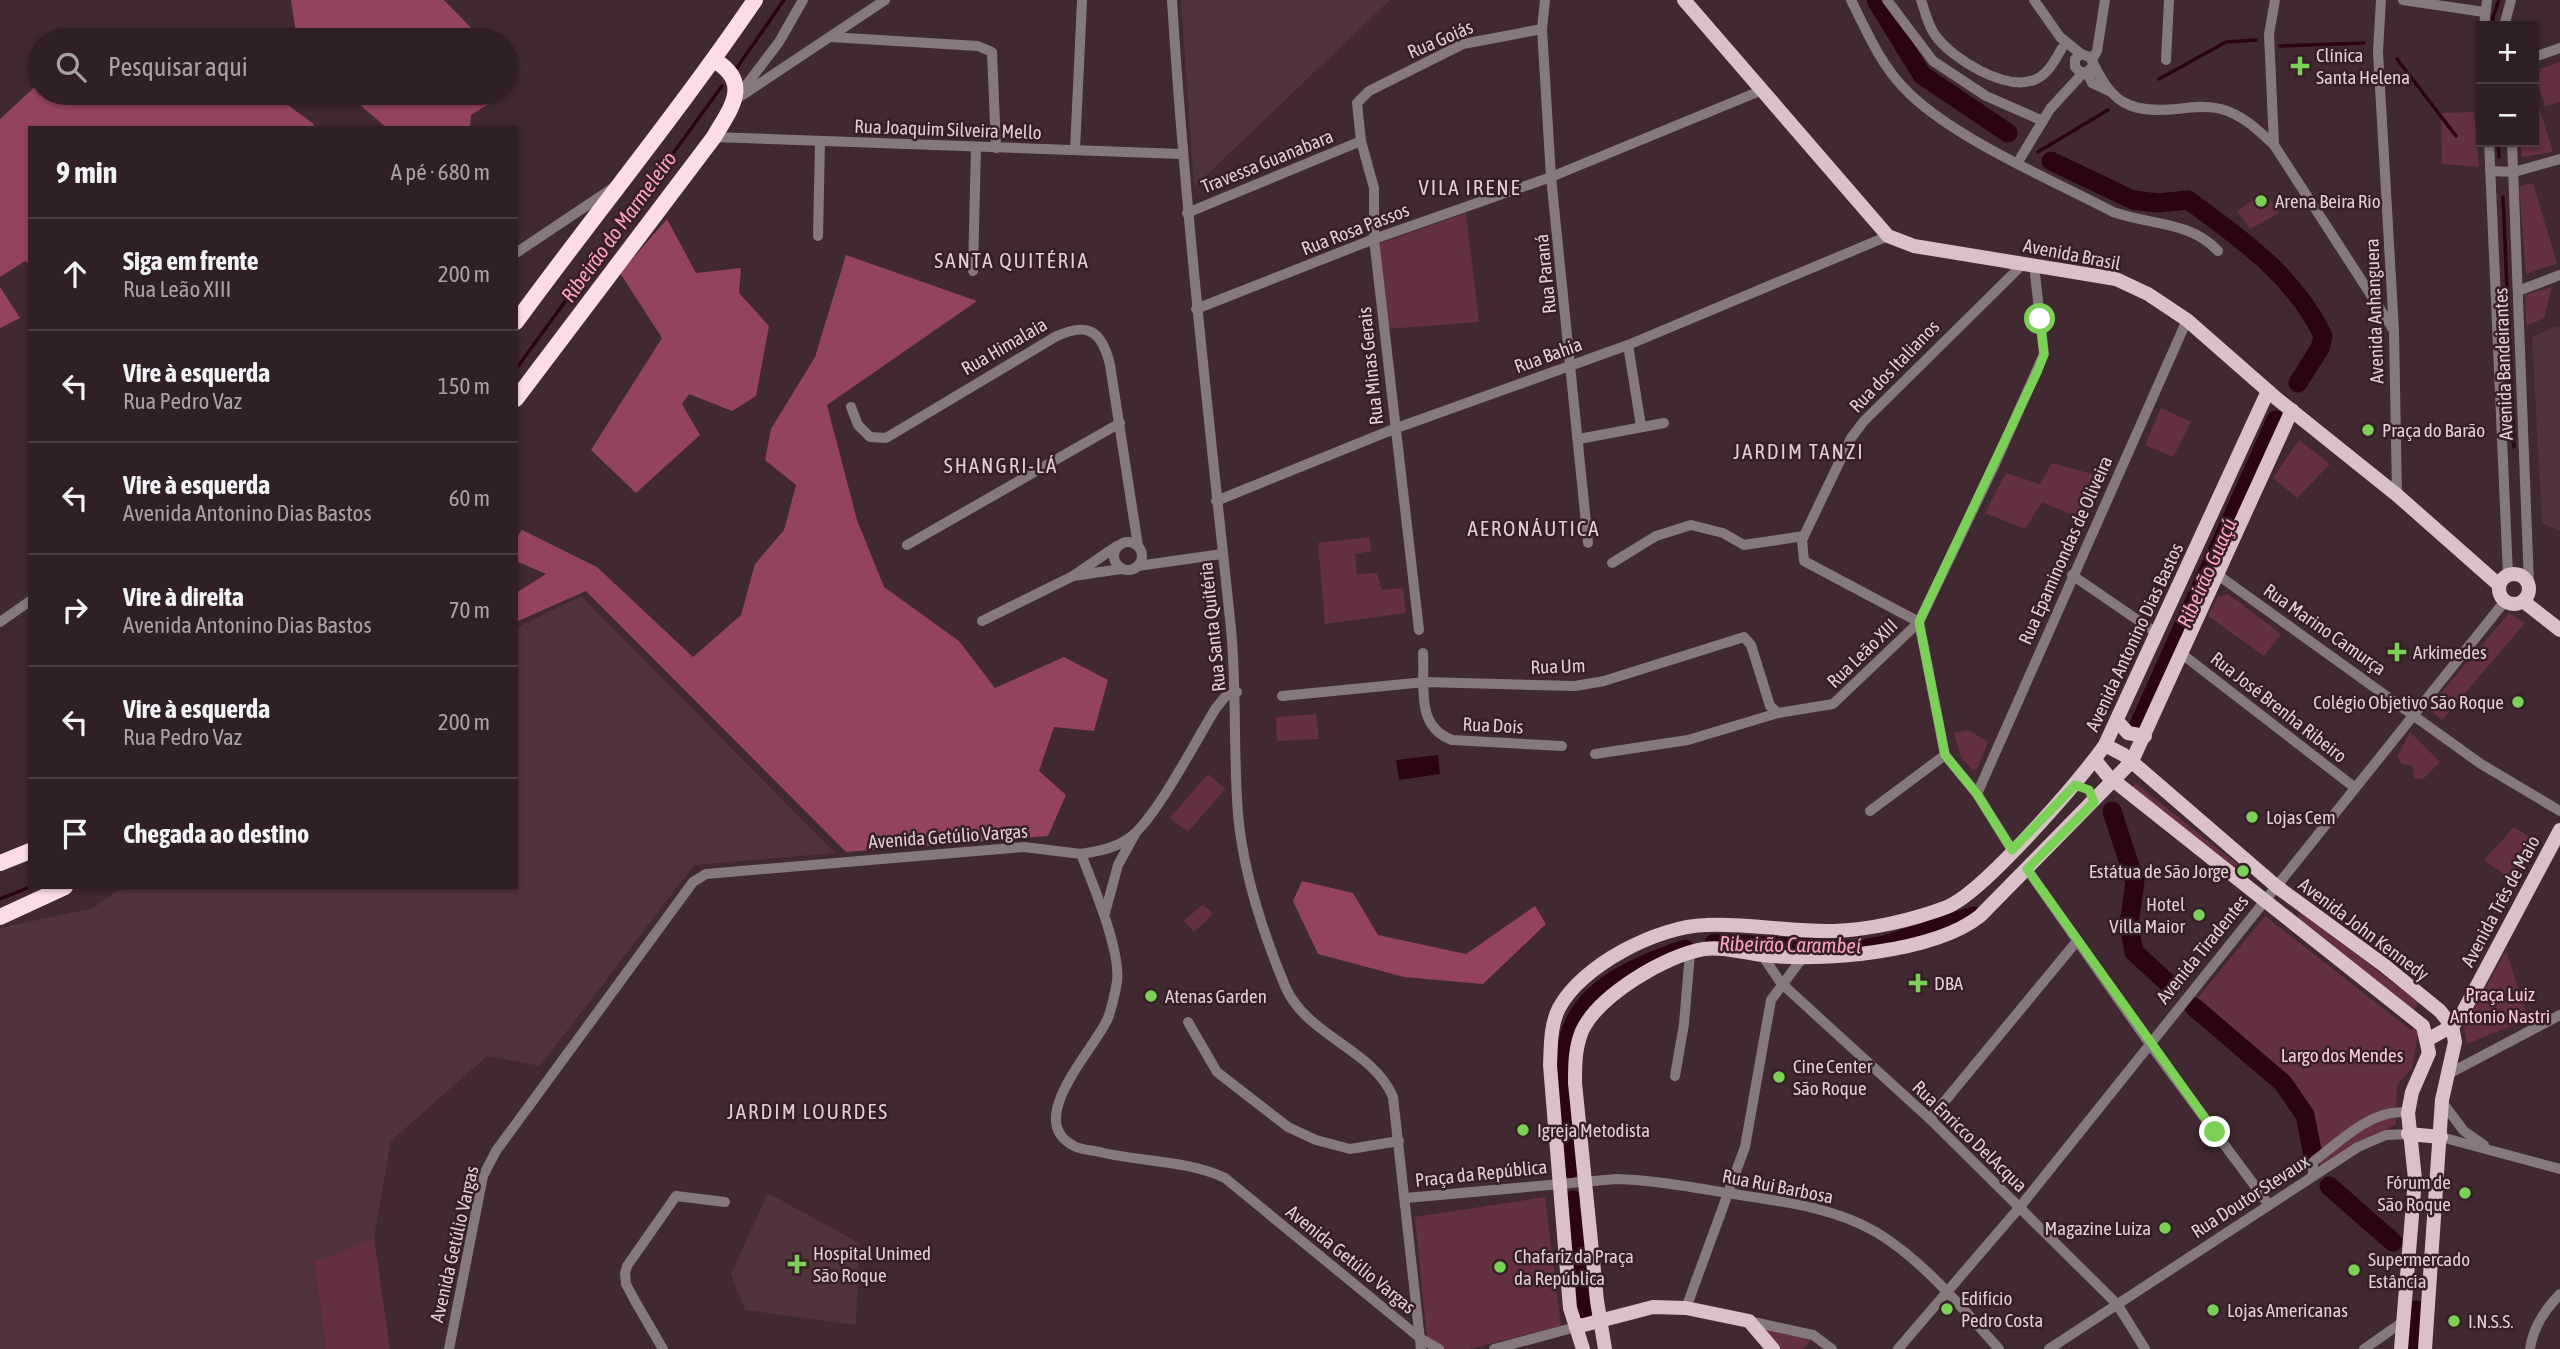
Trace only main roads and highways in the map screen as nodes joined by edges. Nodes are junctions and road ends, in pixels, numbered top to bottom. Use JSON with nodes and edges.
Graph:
{"nodes":[{"id":1,"x":755,"y":0,"type":"edge"},
{"id":2,"x":1684,"y":0,"type":"edge"},
{"id":3,"x":714,"y":60,"type":"junction"},
{"id":4,"x":518,"y":319,"type":"edge"},
{"id":5,"x":2268,"y":391,"type":"junction"},
{"id":6,"x":518,"y":396,"type":"edge"},
{"id":7,"x":2292,"y":410,"type":"junction"},
{"id":8,"x":2503,"y":580,"type":"junction"},
{"id":9,"x":2523,"y":601,"type":"junction"},
{"id":10,"x":2560,"y":630,"type":"edge"},
{"id":11,"x":2118,"y":722,"type":"junction"},
{"id":12,"x":2144,"y":736,"type":"junction"},
{"id":13,"x":2105,"y":745,"type":"junction"},
{"id":14,"x":2095,"y":760,"type":"junction"},
{"id":15,"x":2132,"y":761,"type":"junction"},
{"id":16,"x":2115,"y":781,"type":"junction"},
{"id":17,"x":2075,"y":785,"type":"junction"},
{"id":18,"x":2094,"y":802,"type":"junction"},
{"id":19,"x":2560,"y":830,"type":"edge"},
{"id":20,"x":28,"y":852,"type":"edge"},
{"id":21,"x":0,"y":863,"type":"edge"},
{"id":22,"x":61,"y":889,"type":"edge"},
{"id":23,"x":0,"y":917,"type":"edge"},
{"id":24,"x":2452,"y":1026,"type":"junction"},
{"id":25,"x":2427,"y":1040,"type":"junction"},
{"id":26,"x":2408,"y":1134,"type":"junction"},
{"id":27,"x":2441,"y":1137,"type":"junction"},
{"id":28,"x":2406,"y":1294,"type":"junction"},
{"id":29,"x":2429,"y":1296,"type":"junction"},
{"id":30,"x":1601,"y":1322,"type":"junction"},
{"id":31,"x":1576,"y":1327,"type":"junction"},
{"id":32,"x":1583,"y":1349,"type":"edge"},
{"id":33,"x":1605,"y":1349,"type":"edge"},
{"id":34,"x":1773,"y":1349,"type":"edge"},
{"id":35,"x":2401,"y":1349,"type":"edge"},
{"id":36,"x":2425,"y":1349,"type":"edge"}],
"edges":[{"from":1,"to":3,"type":"highway"},
{"from":2,"to":5,"type":"main road","name":"Avenida Brasil"},
{"from":3,"to":4,"type":"highway"},
{"from":3,"to":6,"type":"highway"},
{"from":5,"to":7,"type":"main road","name":"Avenida Brasil"},
{"from":5,"to":11,"type":"main road","name":"Avenida Antonino Dias Bastos"},
{"from":7,"to":8,"type":"main road","name":"Avenida Brasil"},
{"from":7,"to":12,"type":"main road"},
{"from":8,"to":9,"type":"main road"},
{"from":8,"to":9,"type":"main road"},
{"from":9,"to":10,"type":"main road"},
{"from":11,"to":12,"type":"main road"},
{"from":11,"to":13,"type":"main road","name":"Avenida Antonino Dias Bastos"},
{"from":12,"to":15,"type":"main road"},
{"from":13,"to":14,"type":"main road","name":"Avenida Antonino Dias Bastos"},
{"from":13,"to":15,"type":"main road","name":"Avenida John Kennedy"},
{"from":14,"to":16,"type":"main road","name":"Avenida John Kennedy"},
{"from":14,"to":17,"type":"main road","name":"Avenida Antonino Dias Bastos"},
{"from":15,"to":16,"type":"main road"},
{"from":15,"to":24,"type":"main road","name":"Avenida John Kennedy"},
{"from":16,"to":18,"type":"main road"},
{"from":16,"to":25,"type":"main road","name":"Avenida John Kennedy"},
{"from":17,"to":18,"type":"main road"},
{"from":17,"to":31,"type":"main road","name":"Avenida Antonino Dias Bastos"},
{"from":18,"to":30,"type":"main road"},
{"from":19,"to":24,"type":"main road","name":"Avenida Três de Maio"},
{"from":20,"to":21,"type":"highway"},
{"from":22,"to":23,"type":"highway"},
{"from":24,"to":25,"type":"main road"},
{"from":24,"to":27,"type":"main road"},
{"from":25,"to":26,"type":"main road"},
{"from":26,"to":27,"type":"main road"},
{"from":26,"to":28,"type":"main road"},
{"from":27,"to":29,"type":"main road"},
{"from":28,"to":29,"type":"main road"},
{"from":28,"to":35,"type":"main road"},
{"from":29,"to":36,"type":"main road"},
{"from":30,"to":31,"type":"main road"},
{"from":30,"to":33,"type":"main road"},
{"from":30,"to":34,"type":"main road"},
{"from":31,"to":32,"type":"main road","name":"Avenida Antonino Dias Bastos"}]}
